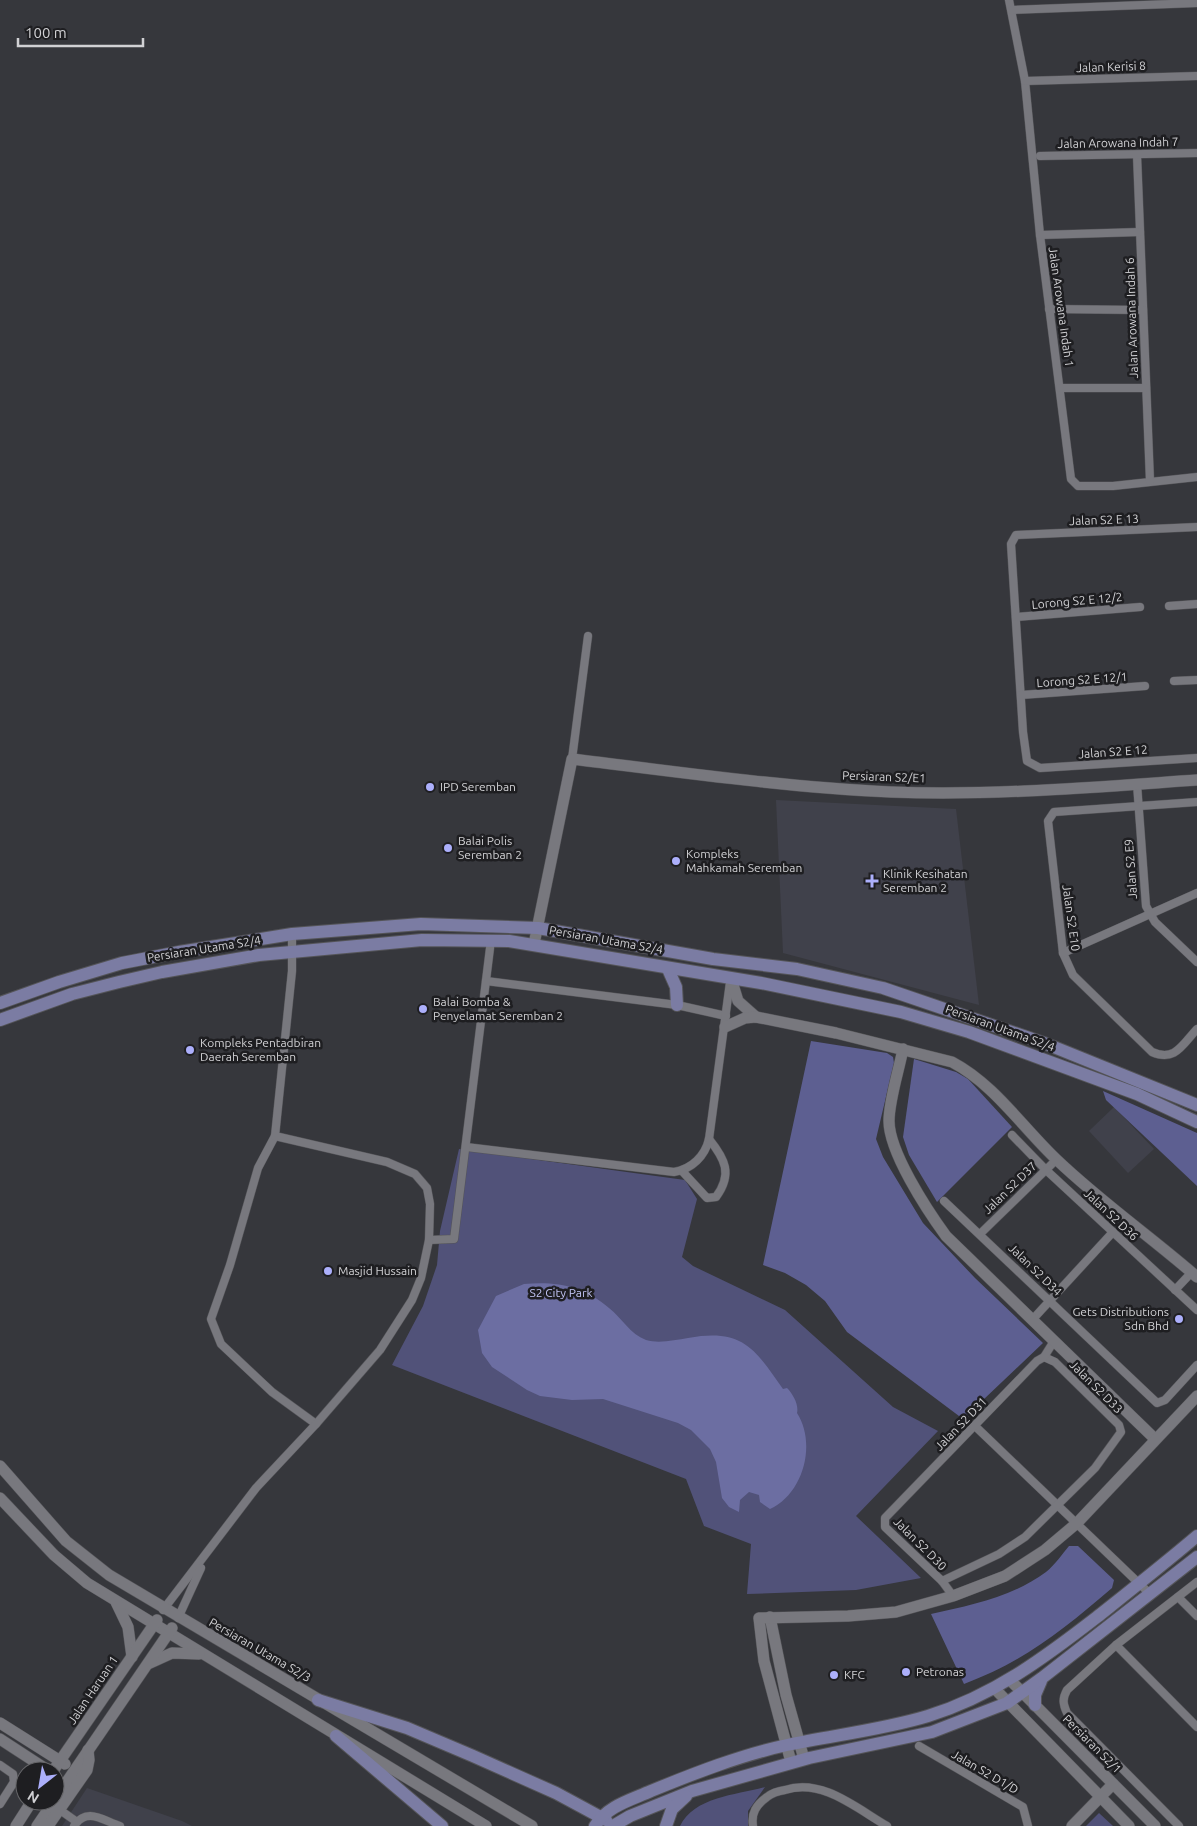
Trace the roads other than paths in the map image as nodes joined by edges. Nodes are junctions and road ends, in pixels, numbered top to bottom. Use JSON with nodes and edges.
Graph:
{"nodes":[{"id":1,"x":1009,"y":0,"type":"edge"},
{"id":2,"x":1167,"y":2,"type":"edge"},
{"id":3,"x":1197,"y":3,"type":"edge"},
{"id":4,"x":1072,"y":4,"type":"edge"},
{"id":5,"x":1012,"y":10,"type":"junction"},
{"id":6,"x":1197,"y":76,"type":"edge"},
{"id":7,"x":1025,"y":81,"type":"junction"},
{"id":8,"x":1197,"y":154,"type":"edge"},
{"id":9,"x":1137,"y":155,"type":"junction"},
{"id":10,"x":1040,"y":156,"type":"dead end"},
{"id":11,"x":1140,"y":232,"type":"junction"},
{"id":12,"x":1040,"y":235,"type":"junction"},
{"id":13,"x":1050,"y":309,"type":"junction"},
{"id":14,"x":1143,"y":310,"type":"junction"},
{"id":15,"x":1060,"y":388,"type":"junction"},
{"id":16,"x":1146,"y":388,"type":"junction"},
{"id":17,"x":1197,"y":477,"type":"edge"},
{"id":18,"x":1150,"y":481,"type":"junction"},
{"id":19,"x":1197,"y":527,"type":"edge"},
{"id":20,"x":1197,"y":604,"type":"edge"},
{"id":21,"x":1169,"y":606,"type":"dead end"},
{"id":22,"x":1140,"y":607,"type":"dead end"},
{"id":23,"x":1016,"y":617,"type":"junction"},
{"id":24,"x":588,"y":636,"type":"dead end"},
{"id":25,"x":1197,"y":680,"type":"edge"},
{"id":26,"x":1174,"y":681,"type":"dead end"},
{"id":27,"x":1145,"y":686,"type":"dead end"},
{"id":28,"x":1021,"y":695,"type":"junction"},
{"id":29,"x":1197,"y":758,"type":"edge"},
{"id":30,"x":572,"y":759,"type":"junction"},
{"id":31,"x":1197,"y":780,"type":"edge"},
{"id":32,"x":1137,"y":784,"type":"junction"},
{"id":33,"x":1197,"y":802,"type":"edge"},
{"id":34,"x":1138,"y":805,"type":"junction"},
{"id":35,"x":1197,"y":893,"type":"edge"},
{"id":36,"x":1150,"y":915,"type":"junction"},
{"id":37,"x":421,"y":924,"type":"junction"},
{"id":38,"x":538,"y":928,"type":"junction"},
{"id":39,"x":292,"y":934,"type":"junction"},
{"id":40,"x":422,"y":940,"type":"junction"},
{"id":41,"x":491,"y":940,"type":"junction"},
{"id":42,"x":534,"y":944,"type":"junction"},
{"id":43,"x":293,"y":951,"type":"junction"},
{"id":44,"x":1064,"y":953,"type":"junction"},
{"id":45,"x":713,"y":959,"type":"junction"},
{"id":46,"x":1197,"y":962,"type":"edge"},
{"id":47,"x":668,"y":969,"type":"junction"},
{"id":48,"x":731,"y":978,"type":"junction"},
{"id":49,"x":486,"y":981,"type":"junction"},
{"id":50,"x":0,"y":1003,"type":"edge"},
{"id":51,"x":677,"y":1005,"type":"junction"},
{"id":52,"x":756,"y":1017,"type":"junction"},
{"id":53,"x":0,"y":1020,"type":"edge"},
{"id":54,"x":725,"y":1022,"type":"junction"},
{"id":55,"x":1197,"y":1029,"type":"edge"},
{"id":56,"x":903,"y":1049,"type":"junction"},
{"id":57,"x":1197,"y":1105,"type":"edge"},
{"id":58,"x":1197,"y":1122,"type":"edge"},
{"id":59,"x":1012,"y":1135,"type":"dead end"},
{"id":60,"x":276,"y":1136,"type":"junction"},
{"id":61,"x":709,"y":1139,"type":"junction"},
{"id":62,"x":466,"y":1147,"type":"junction"},
{"id":63,"x":1056,"y":1160,"type":"junction"},
{"id":64,"x":1045,"y":1169,"type":"junction"},
{"id":65,"x":682,"y":1171,"type":"junction"},
{"id":66,"x":944,"y":1201,"type":"dead end"},
{"id":67,"x":1113,"y":1232,"type":"junction"},
{"id":68,"x":980,"y":1233,"type":"junction"},
{"id":69,"x":429,"y":1240,"type":"junction"},
{"id":70,"x":1194,"y":1274,"type":"edge"},
{"id":71,"x":1175,"y":1290,"type":"junction"},
{"id":72,"x":1051,"y":1301,"type":"junction"},
{"id":73,"x":1197,"y":1310,"type":"edge"},
{"id":74,"x":1033,"y":1319,"type":"junction"},
{"id":75,"x":1054,"y":1341,"type":"junction"},
{"id":76,"x":1044,"y":1357,"type":"junction"},
{"id":77,"x":1197,"y":1365,"type":"edge"},
{"id":78,"x":1197,"y":1396,"type":"edge"},
{"id":79,"x":316,"y":1424,"type":"junction"},
{"id":80,"x":975,"y":1426,"type":"junction"},
{"id":81,"x":1155,"y":1439,"type":"junction"},
{"id":82,"x":0,"y":1466,"type":"edge"},
{"id":83,"x":0,"y":1498,"type":"edge"},
{"id":84,"x":1057,"y":1505,"type":"junction"},
{"id":85,"x":1077,"y":1522,"type":"junction"},
{"id":86,"x":884,"y":1523,"type":"joint"},
{"id":87,"x":1197,"y":1536,"type":"edge"},
{"id":88,"x":1197,"y":1556,"type":"edge"},
{"id":89,"x":206,"y":1557,"type":"junction"},
{"id":90,"x":942,"y":1581,"type":"junction"},
{"id":91,"x":1197,"y":1582,"type":"edge"},
{"id":92,"x":1139,"y":1584,"type":"junction"},
{"id":93,"x":1150,"y":1593,"type":"junction"},
{"id":94,"x":953,"y":1596,"type":"junction"},
{"id":95,"x":1178,"y":1597,"type":"junction"},
{"id":96,"x":116,"y":1601,"type":"junction"},
{"id":97,"x":163,"y":1610,"type":"junction"},
{"id":98,"x":1197,"y":1616,"type":"edge"},
{"id":99,"x":178,"y":1618,"type":"junction"},
{"id":100,"x":764,"y":1618,"type":"junction"},
{"id":101,"x":154,"y":1624,"type":"junction"},
{"id":102,"x":169,"y":1633,"type":"junction"},
{"id":103,"x":1116,"y":1645,"type":"junction"},
{"id":104,"x":201,"y":1654,"type":"junction"},
{"id":105,"x":132,"y":1657,"type":"junction"},
{"id":106,"x":147,"y":1665,"type":"junction"},
{"id":107,"x":1042,"y":1678,"type":"junction"},
{"id":108,"x":1010,"y":1680,"type":"junction"},
{"id":109,"x":995,"y":1688,"type":"junction"},
{"id":110,"x":1022,"y":1693,"type":"junction"},
{"id":111,"x":318,"y":1700,"type":"junction"},
{"id":112,"x":1007,"y":1703,"type":"junction"},
{"id":113,"x":1035,"y":1705,"type":"junction"},
{"id":114,"x":0,"y":1723,"type":"edge"},
{"id":115,"x":1197,"y":1727,"type":"edge"},
{"id":116,"x":336,"y":1736,"type":"junction"},
{"id":117,"x":0,"y":1739,"type":"edge"},
{"id":118,"x":800,"y":1743,"type":"junction"},
{"id":119,"x":786,"y":1745,"type":"junction"},
{"id":120,"x":919,"y":1746,"type":"dead end"},
{"id":121,"x":88,"y":1750,"type":"junction"},
{"id":122,"x":804,"y":1759,"type":"junction"},
{"id":123,"x":35,"y":1761,"type":"edge"},
{"id":124,"x":60,"y":1761,"type":"joint"},
{"id":125,"x":791,"y":1762,"type":"junction"},
{"id":126,"x":65,"y":1764,"type":"edge"},
{"id":127,"x":0,"y":1765,"type":"edge"},
{"id":128,"x":75,"y":1770,"type":"junction"},
{"id":129,"x":67,"y":1782,"type":"joint"},
{"id":130,"x":1112,"y":1784,"type":"junction"},
{"id":131,"x":65,"y":1786,"type":"edge"},
{"id":132,"x":692,"y":1792,"type":"junction"},
{"id":133,"x":65,"y":1794,"type":"edge"},
{"id":134,"x":1099,"y":1798,"type":"junction"},
{"id":135,"x":0,"y":1804,"type":"edge"},
{"id":136,"x":26,"y":1811,"type":"edge"},
{"id":137,"x":50,"y":1811,"type":"edge"},
{"id":138,"x":53,"y":1811,"type":"edge"},
{"id":139,"x":63,"y":1811,"type":"edge"},
{"id":140,"x":598,"y":1821,"type":"edge"},
{"id":141,"x":76,"y":1824,"type":"edge"},
{"id":142,"x":16,"y":1826,"type":"edge"},
{"id":143,"x":37,"y":1826,"type":"edge"},
{"id":144,"x":48,"y":1826,"type":"edge"},
{"id":145,"x":120,"y":1826,"type":"edge"},
{"id":146,"x":442,"y":1826,"type":"edge"},
{"id":147,"x":486,"y":1826,"type":"edge"},
{"id":148,"x":532,"y":1826,"type":"edge"},
{"id":149,"x":613,"y":1826,"type":"edge"},
{"id":150,"x":666,"y":1826,"type":"edge"},
{"id":151,"x":753,"y":1826,"type":"edge"},
{"id":152,"x":887,"y":1826,"type":"edge"},
{"id":153,"x":1028,"y":1826,"type":"edge"},
{"id":154,"x":1072,"y":1826,"type":"edge"},
{"id":155,"x":1129,"y":1826,"type":"edge"},
{"id":156,"x":1155,"y":1826,"type":"edge"},
{"id":157,"x":1179,"y":1826,"type":"edge"}],
"edges":[{"from":1,"to":5,"type":"street","name":"Jalan Arowana Indah 1"},
{"from":2,"to":3,"type":"street"},
{"from":2,"to":4,"type":"street"},
{"from":4,"to":5,"type":"street"},
{"from":5,"to":7,"type":"street","name":"Jalan Arowana Indah 1"},
{"from":6,"to":7,"type":"street","name":"Jalan Kerisi 8"},
{"from":7,"to":12,"type":"street","name":"Jalan Arowana Indah 1"},
{"from":8,"to":9,"type":"street","name":"Jalan Arowana Indah 7"},
{"from":9,"to":10,"type":"street","name":"Jalan Arowana Indah 7"},
{"from":9,"to":11,"type":"street","name":"Jalan Arowana Indah 6"},
{"from":11,"to":12,"type":"street"},
{"from":11,"to":14,"type":"street","name":"Jalan Arowana Indah 6"},
{"from":12,"to":13,"type":"street","name":"Jalan Arowana Indah 1"},
{"from":13,"to":14,"type":"street"},
{"from":13,"to":15,"type":"street","name":"Jalan Arowana Indah 1"},
{"from":14,"to":16,"type":"street","name":"Jalan Arowana Indah 6"},
{"from":15,"to":16,"type":"street"},
{"from":15,"to":18,"type":"street","name":"Jalan Arowana Indah 1"},
{"from":16,"to":18,"type":"street","name":"Jalan Arowana Indah 6"},
{"from":17,"to":18,"type":"street","name":"Jalan Arowana Indah 1"},
{"from":19,"to":23,"type":"street","name":"Jalan S2 E 13"},
{"from":20,"to":21,"type":"street"},
{"from":22,"to":23,"type":"street","name":"Lorong S2 E 12/2"},
{"from":23,"to":28,"type":"street"},
{"from":24,"to":30,"type":"street"},
{"from":25,"to":26,"type":"street"},
{"from":27,"to":28,"type":"street","name":"Lorong S2 E 12/1"},
{"from":28,"to":29,"type":"street","name":"Jalan S2 E 12"},
{"from":30,"to":32,"type":"street","name":"Persiaran S2/E1"},
{"from":30,"to":38,"type":"street"},
{"from":31,"to":32,"type":"street","name":"Persiaran S2/E1"},
{"from":32,"to":34,"type":"street","name":"Jalan S2 E9"},
{"from":33,"to":34,"type":"street"},
{"from":34,"to":36,"type":"street","name":"Jalan S2 E9"},
{"from":34,"to":44,"type":"street","name":"Jalan S2 E10"},
{"from":35,"to":36,"type":"street"},
{"from":36,"to":44,"type":"street"},
{"from":36,"to":46,"type":"street","name":"Jalan S2 E9"},
{"from":37,"to":38,"type":"main road","name":"Persiaran Utama S2/4"},
{"from":37,"to":39,"type":"main road","name":"Persiaran Utama S2/4"},
{"from":37,"to":40,"type":"main road"},
{"from":38,"to":42,"type":"street"},
{"from":38,"to":45,"type":"main road","name":"Persiaran Utama S2/4"},
{"from":39,"to":43,"type":"street"},
{"from":39,"to":50,"type":"main road","name":"Persiaran Utama S2/4"},
{"from":40,"to":41,"type":"main road","name":"Persiaran Utama S2/4"},
{"from":40,"to":43,"type":"main road","name":"Persiaran Utama S2/4"},
{"from":41,"to":42,"type":"main road","name":"Persiaran Utama S2/4"},
{"from":41,"to":49,"type":"street"},
{"from":42,"to":47,"type":"main road","name":"Persiaran Utama S2/4"},
{"from":43,"to":53,"type":"main road","name":"Persiaran Utama S2/4"},
{"from":43,"to":60,"type":"street"},
{"from":44,"to":55,"type":"street","name":"Jalan S2 E10"},
{"from":45,"to":48,"type":"main road"},
{"from":45,"to":57,"type":"main road","name":"Persiaran Utama S2/4"},
{"from":47,"to":48,"type":"main road","name":"Persiaran Utama S2/4"},
{"from":47,"to":51,"type":"main road"},
{"from":48,"to":52,"type":"street"},
{"from":48,"to":54,"type":"street"},
{"from":48,"to":58,"type":"main road","name":"Persiaran Utama S2/4"},
{"from":49,"to":51,"type":"street"},
{"from":49,"to":62,"type":"street"},
{"from":51,"to":54,"type":"street"},
{"from":52,"to":54,"type":"street"},
{"from":52,"to":56,"type":"street"},
{"from":54,"to":61,"type":"street"},
{"from":56,"to":63,"type":"street"},
{"from":56,"to":74,"type":"street"},
{"from":59,"to":64,"type":"street","name":"Jalan S2 D36"},
{"from":60,"to":69,"type":"street"},
{"from":60,"to":79,"type":"street"},
{"from":61,"to":65,"type":"street"},
{"from":61,"to":65,"type":"street"},
{"from":62,"to":65,"type":"street"},
{"from":62,"to":69,"type":"street"},
{"from":63,"to":64,"type":"street","name":"Jalan S2 D37"},
{"from":63,"to":70,"type":"street"},
{"from":64,"to":67,"type":"street","name":"Jalan S2 D36"},
{"from":64,"to":68,"type":"street","name":"Jalan S2 D37"},
{"from":66,"to":68,"type":"street","name":"Jalan S2 D34"},
{"from":67,"to":71,"type":"street","name":"Jalan S2 D36"},
{"from":67,"to":72,"type":"street"},
{"from":68,"to":72,"type":"street","name":"Jalan S2 D34"},
{"from":69,"to":79,"type":"street"},
{"from":70,"to":71,"type":"street"},
{"from":71,"to":73,"type":"street","name":"Jalan S2 D36"},
{"from":72,"to":74,"type":"street"},
{"from":72,"to":77,"type":"street","name":"Jalan S2 D34"},
{"from":74,"to":75,"type":"street"},
{"from":75,"to":76,"type":"street","name":"Jalan S2 D31"},
{"from":75,"to":81,"type":"street"},
{"from":76,"to":80,"type":"street","name":"Jalan S2 D31"},
{"from":76,"to":84,"type":"street","name":"Jalan S2 D33"},
{"from":78,"to":81,"type":"street"},
{"from":79,"to":89,"type":"street"},
{"from":80,"to":84,"type":"street"},
{"from":80,"to":86,"type":"street","name":"Jalan S2 D31"},
{"from":81,"to":85,"type":"street"},
{"from":82,"to":97,"type":"street","name":"Persiaran Utama S2/3"},
{"from":83,"to":96,"type":"street"},
{"from":84,"to":85,"type":"street"},
{"from":84,"to":90,"type":"street","name":"Jalan S2 D30"},
{"from":85,"to":92,"type":"street"},
{"from":85,"to":94,"type":"street"},
{"from":86,"to":90,"type":"street","name":"Jalan S2 D30"},
{"from":87,"to":92,"type":"main road"},
{"from":88,"to":93,"type":"main road"},
{"from":89,"to":97,"type":"street"},
{"from":89,"to":99,"type":"street"},
{"from":90,"to":94,"type":"street","name":"Jalan S2 D30"},
{"from":91,"to":95,"type":"street"},
{"from":92,"to":93,"type":"street"},
{"from":92,"to":108,"type":"main road"},
{"from":93,"to":107,"type":"main road"},
{"from":94,"to":100,"type":"street"},
{"from":95,"to":98,"type":"street"},
{"from":95,"to":103,"type":"street"},
{"from":96,"to":101,"type":"street"},
{"from":96,"to":105,"type":"street"},
{"from":97,"to":99,"type":"street","name":"Persiaran Utama S2/3"},
{"from":97,"to":101,"type":"street","name":"Jalan Haruan 1"},
{"from":99,"to":102,"type":"street"},
{"from":99,"to":111,"type":"street","name":"Persiaran Utama S2/3"},
{"from":100,"to":118,"type":"street"},
{"from":100,"to":119,"type":"street"},
{"from":101,"to":102,"type":"street"},
{"from":101,"to":105,"type":"street","name":"Jalan Haruan 1"},
{"from":102,"to":104,"type":"street"},
{"from":102,"to":106,"type":"street"},
{"from":103,"to":115,"type":"street"},
{"from":103,"to":157,"type":"street"},
{"from":104,"to":106,"type":"street"},
{"from":104,"to":116,"type":"street"},
{"from":105,"to":124,"type":"street","name":"Jalan Haruan 1"},
{"from":106,"to":121,"type":"street"},
{"from":107,"to":110,"type":"main road"},
{"from":107,"to":113,"type":"main road"},
{"from":108,"to":109,"type":"main road"},
{"from":108,"to":110,"type":"street","name":"Persiaran S2/1"},
{"from":109,"to":112,"type":"street"},
{"from":109,"to":118,"type":"main road"},
{"from":110,"to":112,"type":"main road"},
{"from":110,"to":113,"type":"street","name":"Persiaran S2/1"},
{"from":111,"to":140,"type":"main road"},
{"from":111,"to":148,"type":"street","name":"Persiaran Utama S2/3"},
{"from":112,"to":122,"type":"main road"},
{"from":112,"to":134,"type":"street"},
{"from":113,"to":130,"type":"street","name":"Persiaran S2/1"},
{"from":114,"to":124,"type":"street"},
{"from":116,"to":146,"type":"main road"},
{"from":116,"to":147,"type":"street"},
{"from":117,"to":123,"type":"street"},
{"from":118,"to":119,"type":"main road"},
{"from":118,"to":122,"type":"street"},
{"from":119,"to":125,"type":"street"},
{"from":119,"to":140,"type":"main road"},
{"from":120,"to":153,"type":"street","name":"Jalan S2 D1/D"},
{"from":121,"to":128,"type":"street"},
{"from":121,"to":133,"type":"street"},
{"from":122,"to":125,"type":"main road"},
{"from":125,"to":132,"type":"main road"},
{"from":126,"to":128,"type":"street"},
{"from":127,"to":135,"type":"street"},
{"from":128,"to":129,"type":"street"},
{"from":129,"to":131,"type":"street"},
{"from":130,"to":134,"type":"street"},
{"from":130,"to":156,"type":"street","name":"Persiaran S2/1"},
{"from":132,"to":149,"type":"main road"},
{"from":132,"to":150,"type":"main road"},
{"from":134,"to":154,"type":"street"},
{"from":134,"to":155,"type":"street"},
{"from":136,"to":142,"type":"street"},
{"from":137,"to":143,"type":"street"},
{"from":138,"to":144,"type":"street"},
{"from":139,"to":141,"type":"street"},
{"from":140,"to":149,"type":"main road"},
{"from":141,"to":145,"type":"street"},
{"from":151,"to":152,"type":"street"}]}
